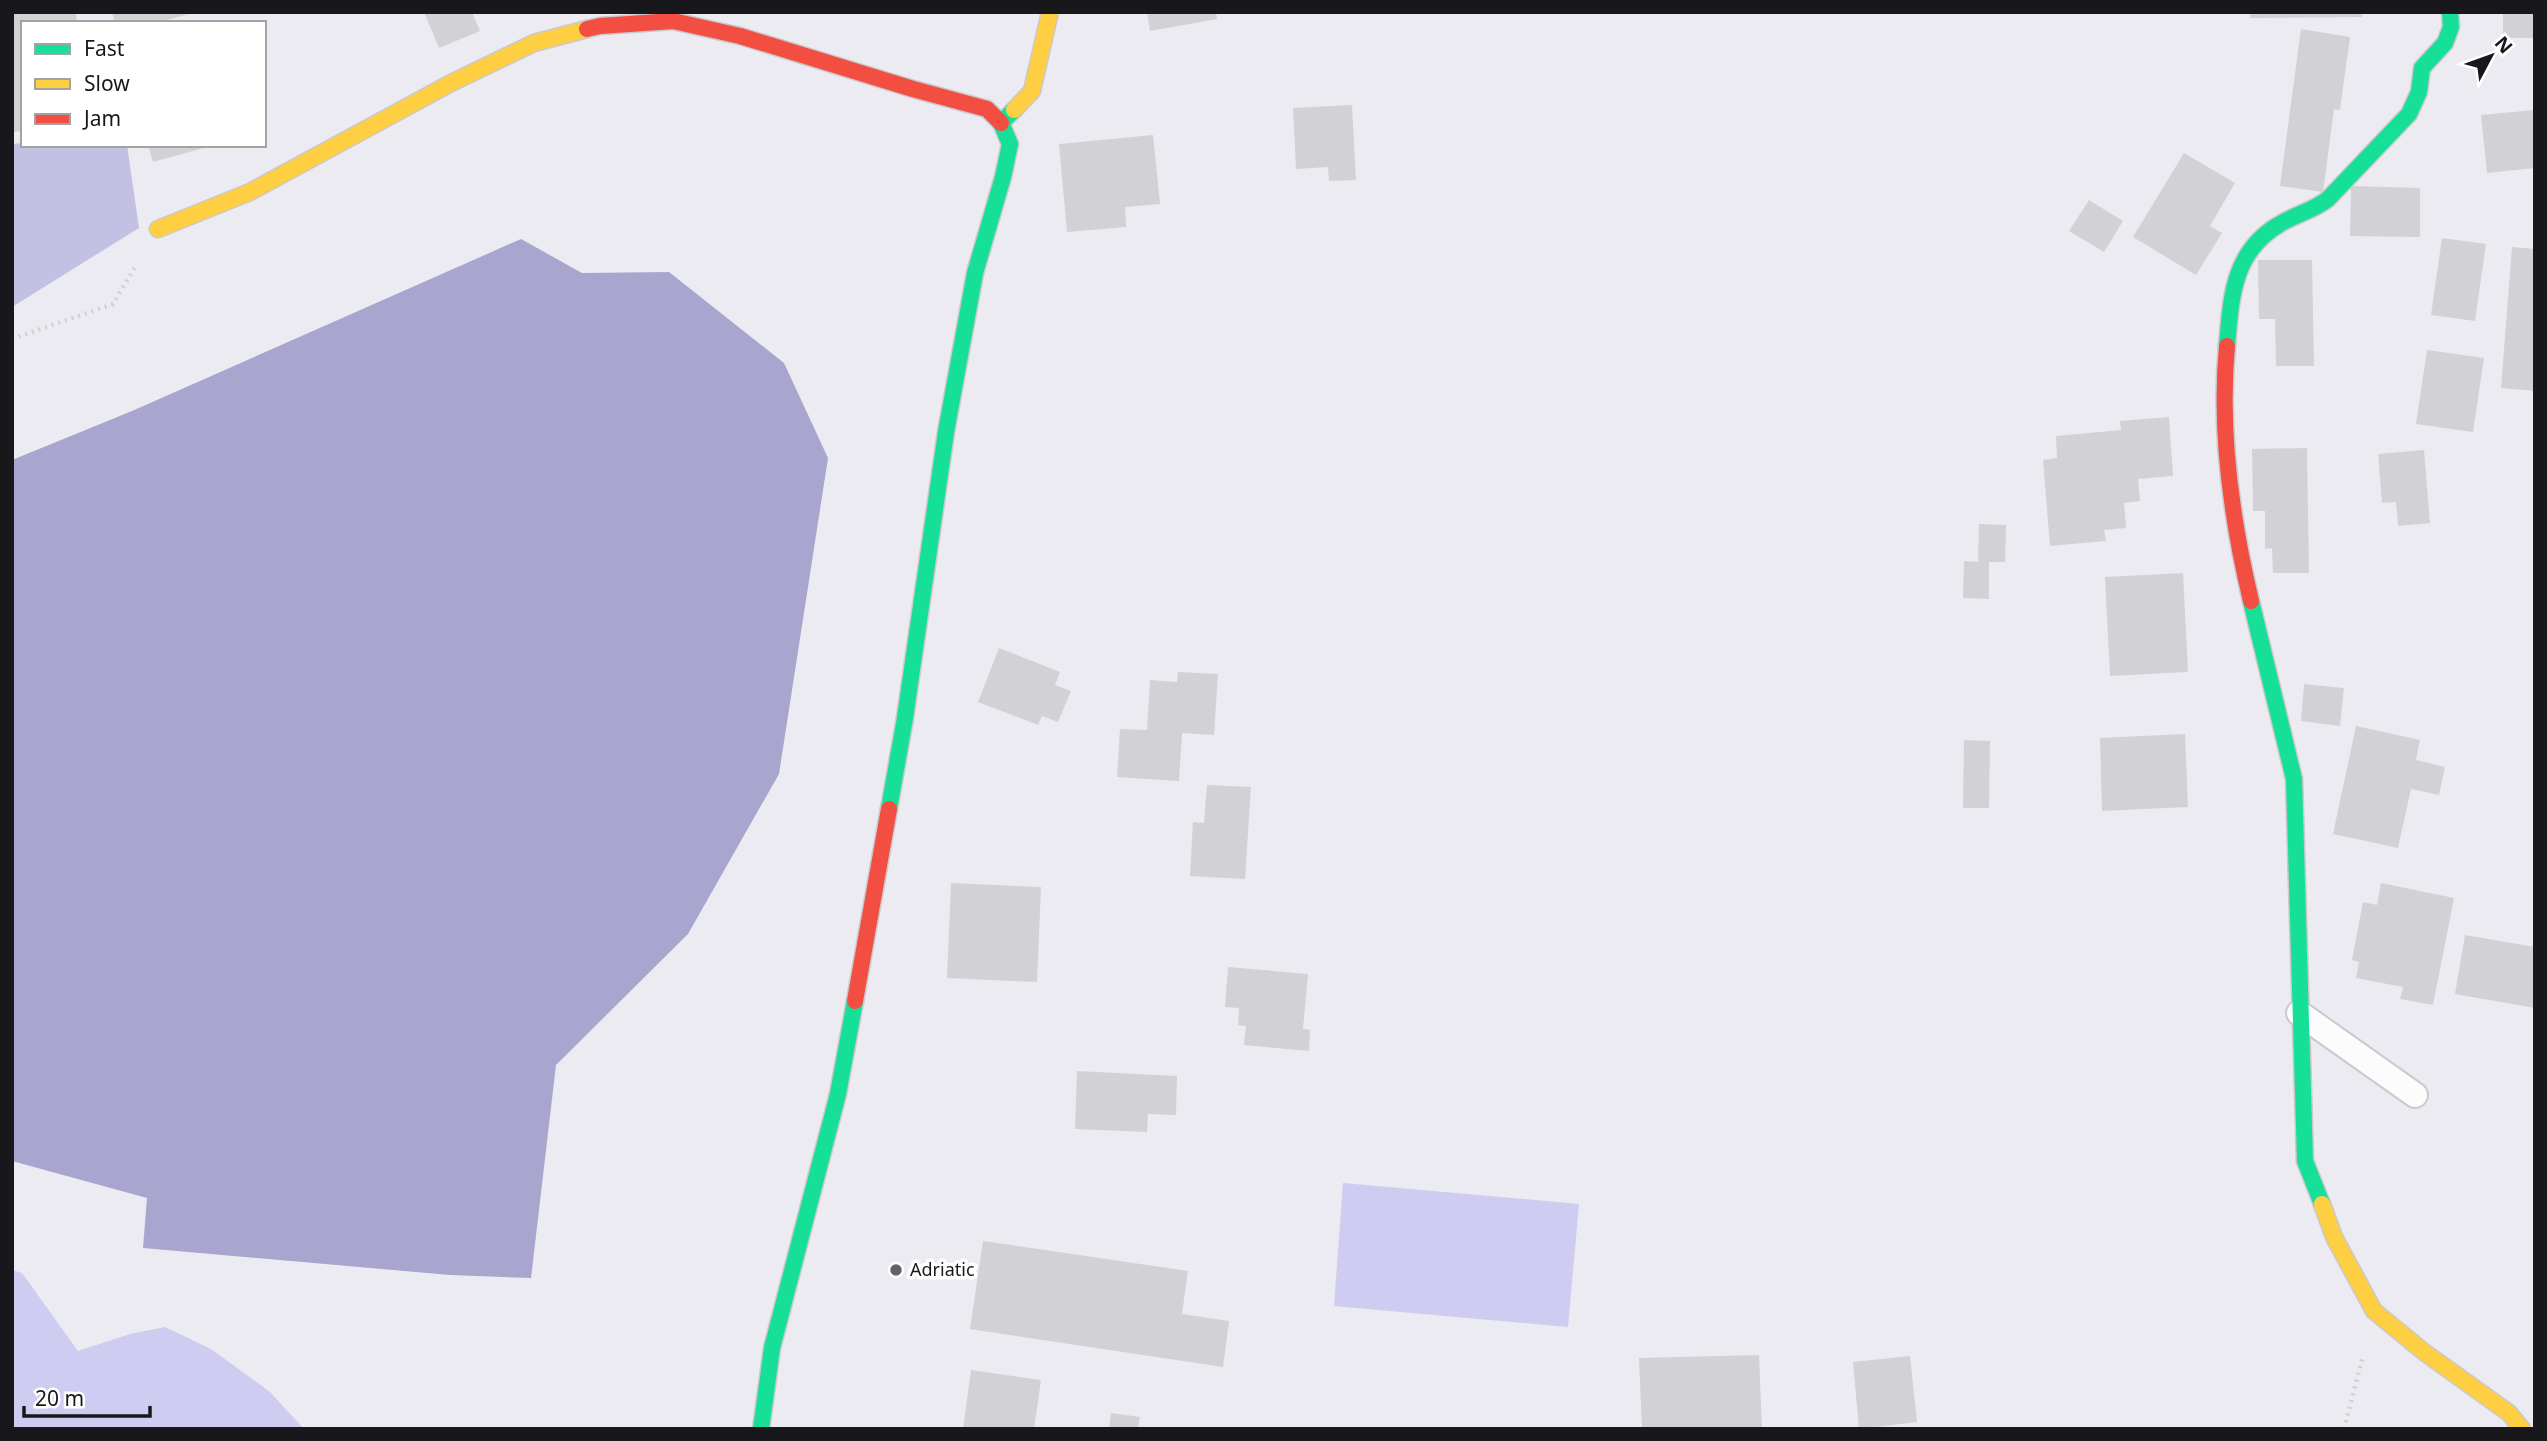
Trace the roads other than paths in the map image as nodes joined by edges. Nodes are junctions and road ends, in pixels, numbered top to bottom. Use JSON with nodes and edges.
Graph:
{"nodes":[{"id":1,"x":1050,"y":12,"type":"edge"},
{"id":2,"x":2451,"y":12,"type":"edge"},
{"id":3,"x":1001,"y":123,"type":"junction"},
{"id":4,"x":158,"y":229,"type":"road end"},
{"id":5,"x":2299,"y":1013,"type":"junction"},
{"id":6,"x":2415,"y":1095,"type":"dead end"},
{"id":7,"x":761,"y":1429,"type":"edge"},
{"id":8,"x":2522,"y":1429,"type":"edge"}],
"edges":[{"from":1,"to":3,"type":"street"},
{"from":2,"to":5,"type":"street"},
{"from":3,"to":4,"type":"street"},
{"from":3,"to":7,"type":"street"},
{"from":5,"to":6,"type":"lane"},
{"from":5,"to":8,"type":"street"}]}
